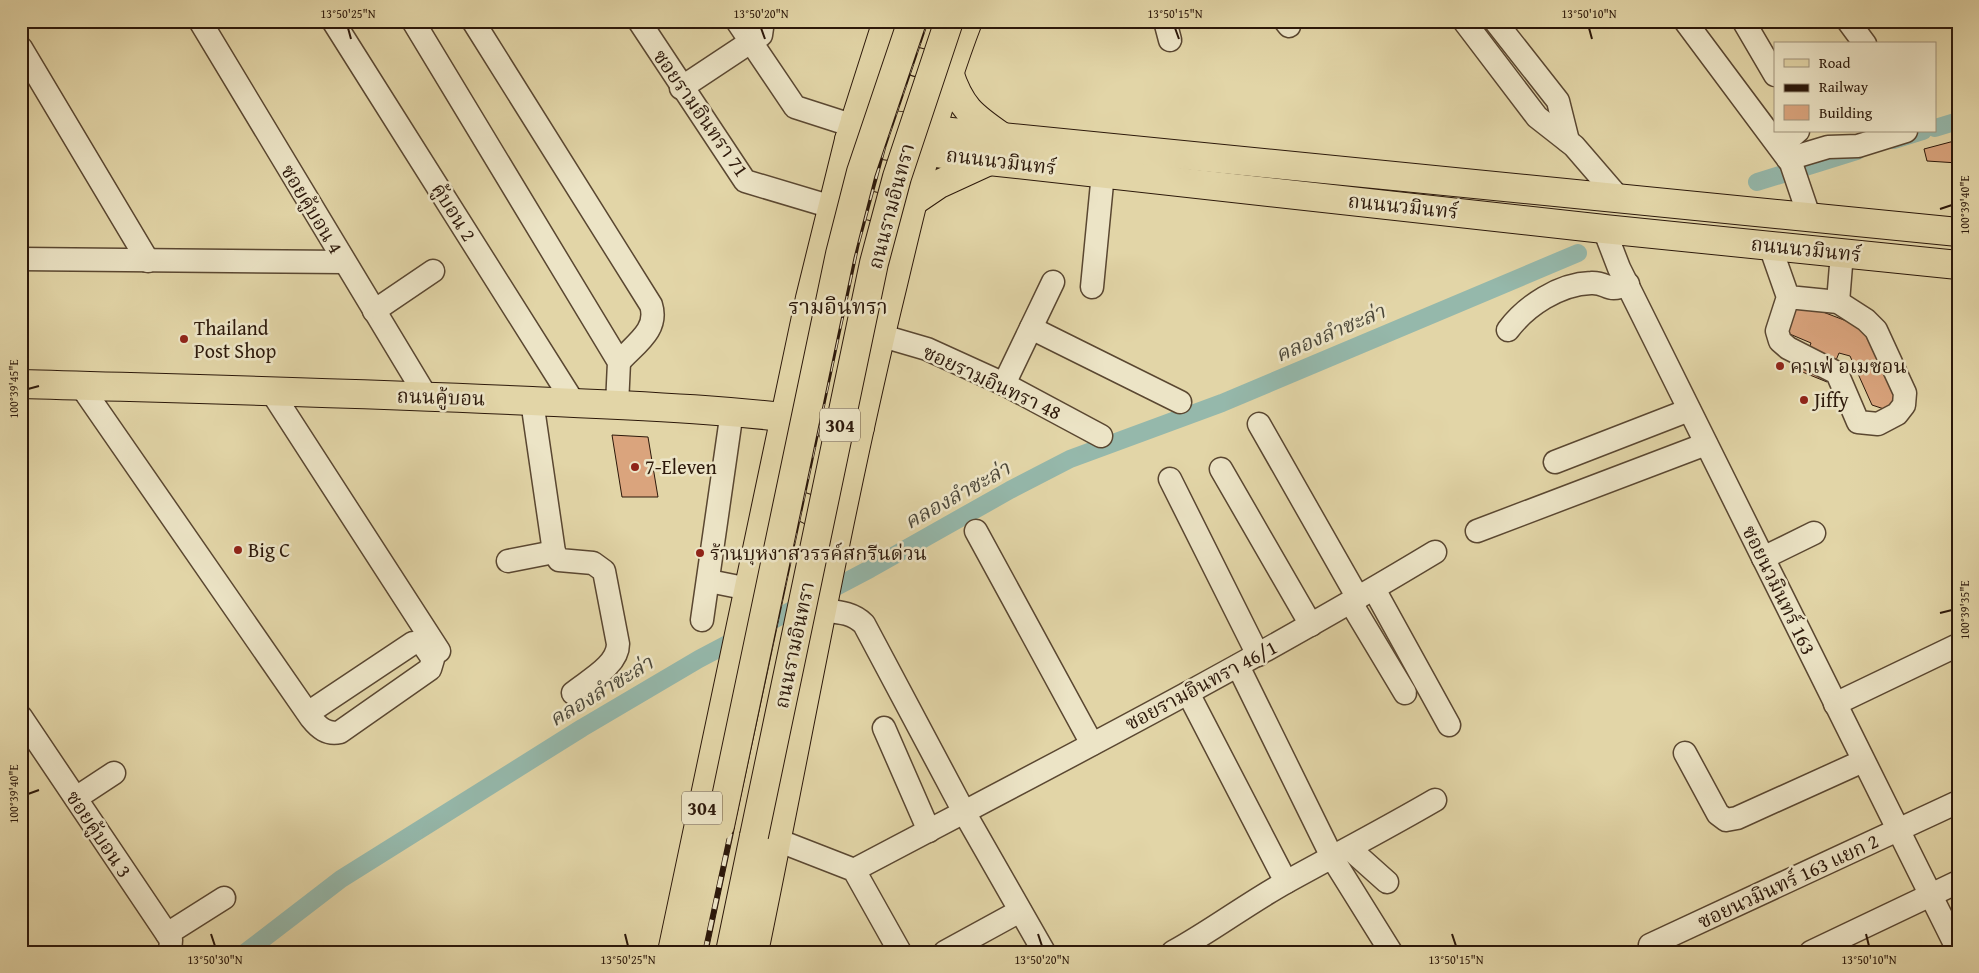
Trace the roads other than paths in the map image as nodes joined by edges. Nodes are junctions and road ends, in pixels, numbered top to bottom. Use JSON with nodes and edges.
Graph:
{"nodes":[{"id":1,"x":200,"y":21,"type":"edge"},
{"id":2,"x":333,"y":21,"type":"edge"},
{"id":3,"x":413,"y":21,"type":"edge"},
{"id":4,"x":473,"y":21,"type":"edge"},
{"id":5,"x":639,"y":21,"type":"edge"},
{"id":6,"x":737,"y":21,"type":"edge"},
{"id":7,"x":764,"y":21,"type":"edge"},
{"id":8,"x":889,"y":21,"type":"edge"},
{"id":9,"x":912,"y":21,"type":"edge"},
{"id":10,"x":949,"y":21,"type":"edge"},
{"id":11,"x":968,"y":21,"type":"edge"},
{"id":12,"x":1464,"y":21,"type":"edge"},
{"id":13,"x":1495,"y":21,"type":"edge"},
{"id":14,"x":1685,"y":21,"type":"edge"},
{"id":15,"x":1848,"y":21,"type":"edge"},
{"id":16,"x":1744,"y":22,"type":"dead end"},
{"id":17,"x":1864,"y":42,"type":"edge"},
{"id":18,"x":751,"y":43,"type":"junction"},
{"id":19,"x":21,"y":48,"type":"edge"},
{"id":20,"x":1732,"y":61,"type":"dead end"},
{"id":21,"x":951,"y":66,"type":"junction"},
{"id":22,"x":1774,"y":73,"type":"edge"},
{"id":23,"x":681,"y":88,"type":"junction"},
{"id":24,"x":1774,"y":117,"type":"edge"},
{"id":25,"x":853,"y":129,"type":"junction"},
{"id":26,"x":1774,"y":130,"type":"edge"},
{"id":27,"x":1776,"y":132,"type":"edge"},
{"id":28,"x":1903,"y":132,"type":"edge"},
{"id":29,"x":1002,"y":137,"type":"junction"},
{"id":30,"x":1568,"y":140,"type":"junction"},
{"id":31,"x":928,"y":141,"type":"junction"},
{"id":32,"x":1791,"y":151,"type":"edge"},
{"id":33,"x":989,"y":161,"type":"junction"},
{"id":34,"x":1102,"y":173,"type":"junction"},
{"id":35,"x":1618,"y":197,"type":"junction"},
{"id":36,"x":911,"y":203,"type":"junction"},
{"id":37,"x":830,"y":215,"type":"junction"},
{"id":38,"x":1809,"y":216,"type":"junction"},
{"id":39,"x":1604,"y":229,"type":"junction"},
{"id":40,"x":1958,"y":232,"type":"edge"},
{"id":41,"x":902,"y":243,"type":"junction"},
{"id":42,"x":1770,"y":246,"type":"junction"},
{"id":43,"x":1842,"y":253,"type":"junction"},
{"id":44,"x":21,"y":259,"type":"edge"},
{"id":45,"x":148,"y":261,"type":"junction"},
{"id":46,"x":344,"y":262,"type":"junction"},
{"id":47,"x":1955,"y":269,"type":"edge"},
{"id":48,"x":433,"y":271,"type":"dead end"},
{"id":49,"x":1053,"y":282,"type":"dead end"},
{"id":50,"x":1628,"y":284,"type":"junction"},
{"id":51,"x":892,"y":286,"type":"junction"},
{"id":52,"x":1092,"y":287,"type":"dead end"},
{"id":53,"x":1788,"y":297,"type":"junction"},
{"id":54,"x":1838,"y":302,"type":"junction"},
{"id":55,"x":374,"y":310,"type":"junction"},
{"id":56,"x":1031,"y":328,"type":"junction"},
{"id":57,"x":1508,"y":330,"type":"dead end"},
{"id":58,"x":879,"y":335,"type":"junction"},
{"id":59,"x":619,"y":362,"type":"junction"},
{"id":60,"x":21,"y":384,"type":"edge"},
{"id":61,"x":1004,"y":384,"type":"junction"},
{"id":62,"x":81,"y":386,"type":"junction"},
{"id":63,"x":271,"y":391,"type":"junction"},
{"id":64,"x":426,"y":396,"type":"junction"},
{"id":65,"x":532,"y":401,"type":"junction"},
{"id":66,"x":1180,"y":402,"type":"dead end"},
{"id":67,"x":574,"y":403,"type":"junction"},
{"id":68,"x":618,"y":405,"type":"junction"},
{"id":69,"x":1689,"y":410,"type":"junction"},
{"id":70,"x":732,"y":412,"type":"junction"},
{"id":71,"x":784,"y":416,"type":"junction"},
{"id":72,"x":815,"y":420,"type":"junction"},
{"id":73,"x":1259,"y":424,"type":"dead end"},
{"id":74,"x":860,"y":427,"type":"junction"},
{"id":75,"x":1101,"y":436,"type":"dead end"},
{"id":76,"x":1706,"y":444,"type":"junction"},
{"id":77,"x":1555,"y":462,"type":"dead end"},
{"id":78,"x":1221,"y":469,"type":"dead end"},
{"id":79,"x":1170,"y":479,"type":"dead end"},
{"id":80,"x":765,"y":516,"type":"junction"},
{"id":81,"x":976,"y":531,"type":"dead end"},
{"id":82,"x":1477,"y":531,"type":"dead end"},
{"id":83,"x":1814,"y":533,"type":"dead end"},
{"id":84,"x":833,"y":546,"type":"junction"},
{"id":85,"x":554,"y":552,"type":"junction"},
{"id":86,"x":1435,"y":552,"type":"dead end"},
{"id":87,"x":1763,"y":558,"type":"junction"},
{"id":88,"x":508,"y":561,"type":"dead end"},
{"id":89,"x":709,"y":582,"type":"junction"},
{"id":90,"x":1361,"y":597,"type":"junction"},
{"id":91,"x":747,"y":598,"type":"junction"},
{"id":92,"x":822,"y":606,"type":"junction"},
{"id":93,"x":702,"y":620,"type":"dead end"},
{"id":94,"x":1311,"y":625,"type":"junction"},
{"id":95,"x":1958,"y":645,"type":"edge"},
{"id":96,"x":440,"y":652,"type":"dead end"},
{"id":97,"x":1258,"y":655,"type":"junction"},
{"id":98,"x":1238,"y":666,"type":"junction"},
{"id":99,"x":358,"y":678,"type":"junction"},
{"id":100,"x":573,"y":693,"type":"dead end"},
{"id":101,"x":1188,"y":693,"type":"junction"},
{"id":102,"x":1404,"y":693,"type":"dead end"},
{"id":103,"x":1835,"y":704,"type":"junction"},
{"id":104,"x":377,"y":708,"type":"junction"},
{"id":105,"x":308,"y":713,"type":"junction"},
{"id":106,"x":21,"y":717,"type":"edge"},
{"id":107,"x":1449,"y":725,"type":"dead end"},
{"id":108,"x":884,"y":728,"type":"dead end"},
{"id":109,"x":1092,"y":744,"type":"junction"},
{"id":110,"x":1685,"y":753,"type":"dead end"},
{"id":111,"x":1863,"y":761,"type":"junction"},
{"id":112,"x":114,"y":773,"type":"dead end"},
{"id":113,"x":76,"y":798,"type":"junction"},
{"id":114,"x":1435,"y":800,"type":"dead end"},
{"id":115,"x":1958,"y":802,"type":"edge"},
{"id":116,"x":964,"y":812,"type":"junction"},
{"id":117,"x":1898,"y":830,"type":"junction"},
{"id":118,"x":929,"y":831,"type":"junction"},
{"id":119,"x":766,"y":838,"type":"junction"},
{"id":120,"x":1341,"y":854,"type":"junction"},
{"id":121,"x":854,"y":870,"type":"junction"},
{"id":122,"x":1286,"y":882,"type":"junction"},
{"id":123,"x":1387,"y":882,"type":"dead end"},
{"id":124,"x":1958,"y":882,"type":"edge"},
{"id":125,"x":1931,"y":895,"type":"junction"},
{"id":126,"x":224,"y":898,"type":"dead end"},
{"id":127,"x":1020,"y":911,"type":"junction"},
{"id":128,"x":168,"y":943,"type":"edge"},
{"id":129,"x":1210,"y":943,"type":"edge"},
{"id":130,"x":1650,"y":945,"type":"dead end"},
{"id":131,"x":1958,"y":950,"type":"edge"},
{"id":132,"x":672,"y":952,"type":"edge"},
{"id":133,"x":693,"y":952,"type":"edge"},
{"id":134,"x":730,"y":952,"type":"edge"},
{"id":135,"x":754,"y":952,"type":"edge"},
{"id":136,"x":900,"y":952,"type":"edge"},
{"id":137,"x":945,"y":952,"type":"edge"},
{"id":138,"x":1044,"y":952,"type":"edge"},
{"id":139,"x":1173,"y":952,"type":"edge"},
{"id":140,"x":1391,"y":952,"type":"edge"},
{"id":141,"x":1811,"y":952,"type":"edge"}],
"edges":[{"from":1,"to":46,"type":"street","name":"ซอยคู้บอน 4"},
{"from":2,"to":67,"type":"street","name":"คู้บอน 2"},
{"from":3,"to":59,"type":"street"},
{"from":4,"to":59,"type":"street"},
{"from":5,"to":23,"type":"street","name":"ซอยรามอินทรา 71"},
{"from":6,"to":18,"type":"street"},
{"from":7,"to":18,"type":"street"},
{"from":8,"to":21,"type":"main road"},
{"from":8,"to":25,"type":"main road","number":"304"},
{"from":9,"to":133,"type":"main road","name":"ถนนรามอินทรา","number":"304","bridge":true},
{"from":10,"to":119,"type":"main road","name":"ถนนรามอินทรา","number":"304","bridge":true},
{"from":11,"to":21,"type":"main road","name":"ถนนรามอินทรา","number":"304"},
{"from":12,"to":30,"type":"street"},
{"from":13,"to":30,"type":"street"},
{"from":14,"to":26,"type":"street"},
{"from":15,"to":17,"type":"street"},
{"from":16,"to":22,"type":"street"},
{"from":18,"to":23,"type":"street"},
{"from":18,"to":25,"type":"street"},
{"from":19,"to":45,"type":"street"},
{"from":20,"to":24,"type":"street"},
{"from":21,"to":29,"type":"main road"},
{"from":21,"to":31,"type":"main road","name":"ถนนรามอินทรา","number":"304"},
{"from":23,"to":37,"type":"street","name":"ซอยรามอินทรา 71"},
{"from":25,"to":31,"type":"main road","name":"ถนนนวมินทร์"},
{"from":25,"to":37,"type":"main road","number":"304"},
{"from":27,"to":32,"type":"street"},
{"from":28,"to":32,"type":"street"},
{"from":29,"to":31,"type":"main road","name":"ถนนนวมินทร์"},
{"from":29,"to":35,"type":"main road","name":"ถนนนวมินทร์"},
{"from":30,"to":35,"type":"street"},
{"from":31,"to":33,"type":"main road","name":"ถนนนวมินทร์"},
{"from":31,"to":36,"type":"main road","name":"ถนนรามอินทรา","number":"304"},
{"from":32,"to":38,"type":"street"},
{"from":33,"to":34,"type":"main road","name":"ถนนนวมินทร์"},
{"from":33,"to":36,"type":"main road"},
{"from":34,"to":39,"type":"main road","name":"ถนนนวมินทร์"},
{"from":34,"to":52,"type":"street"},
{"from":35,"to":38,"type":"main road","name":"ถนนนวมินทร์"},
{"from":36,"to":41,"type":"main road","name":"ถนนรามอินทรา","number":"304"},
{"from":37,"to":41,"type":"main road"},
{"from":37,"to":71,"type":"main road","number":"304"},
{"from":38,"to":40,"type":"main road","name":"ถนนนวมินทร์"},
{"from":39,"to":42,"type":"main road","name":"ถนนนวมินทร์"},
{"from":39,"to":50,"type":"street","name":"ซอยนวมินทร์ 163"},
{"from":41,"to":51,"type":"main road","name":"ถนนรามอินทรา","number":"304"},
{"from":42,"to":43,"type":"main road","name":"ถนนนวมินทร์"},
{"from":42,"to":53,"type":"street"},
{"from":43,"to":47,"type":"main road","name":"ถนนนวมินทร์"},
{"from":43,"to":54,"type":"street"},
{"from":44,"to":45,"type":"street"},
{"from":45,"to":46,"type":"street"},
{"from":46,"to":55,"type":"street","name":"ซอยคู้บอน 4"},
{"from":48,"to":55,"type":"street"},
{"from":49,"to":56,"type":"street"},
{"from":50,"to":57,"type":"street"},
{"from":50,"to":69,"type":"street","name":"ซอยนวมินทร์ 163"},
{"from":51,"to":58,"type":"main road","name":"ถนนรามอินทรา","number":"304"},
{"from":51,"to":72,"type":"main road"},
{"from":53,"to":54,"type":"street"},
{"from":53,"to":54,"type":"street"},
{"from":55,"to":64,"type":"street","name":"ซอยคู้บอน 4"},
{"from":56,"to":61,"type":"street"},
{"from":56,"to":66,"type":"street"},
{"from":58,"to":61,"type":"street","name":"ซอยรามอินทรา 48"},
{"from":58,"to":74,"type":"main road","name":"ถนนรามอินทรา","number":"304"},
{"from":59,"to":68,"type":"street"},
{"from":60,"to":62,"type":"main road","name":"ถนนคู้บอน"},
{"from":61,"to":75,"type":"street","name":"ซอยรามอินทรา 48"},
{"from":62,"to":63,"type":"main road","name":"ถนนคู้บอน"},
{"from":62,"to":105,"type":"street"},
{"from":63,"to":64,"type":"main road","name":"ถนนคู้บอน"},
{"from":63,"to":96,"type":"street"},
{"from":64,"to":65,"type":"main road","name":"ถนนคู้บอน"},
{"from":65,"to":67,"type":"main road","name":"ถนนคู้บอน"},
{"from":65,"to":85,"type":"street"},
{"from":67,"to":68,"type":"main road","name":"ถนนคู้บอน"},
{"from":68,"to":70,"type":"main road","name":"ถนนคู้บอน"},
{"from":69,"to":76,"type":"street","name":"ซอยนวมินทร์ 163"},
{"from":69,"to":77,"type":"street"},
{"from":70,"to":71,"type":"main road","name":"ถนนคู้บอน"},
{"from":70,"to":89,"type":"street"},
{"from":71,"to":72,"type":"main road","name":"ถนนคู้บอน"},
{"from":71,"to":80,"type":"main road","number":"304"},
{"from":72,"to":74,"type":"main road","name":"ถนนคู้บอน"},
{"from":73,"to":90,"type":"street"},
{"from":74,"to":84,"type":"main road","name":"ถนนรามอินทรา","number":"304"},
{"from":76,"to":82,"type":"street"},
{"from":76,"to":87,"type":"street","name":"ซอยนวมินทร์ 163"},
{"from":78,"to":94,"type":"street"},
{"from":79,"to":97,"type":"street"},
{"from":80,"to":84,"type":"main road"},
{"from":80,"to":91,"type":"main road","number":"304"},
{"from":81,"to":109,"type":"street"},
{"from":83,"to":87,"type":"street"},
{"from":84,"to":92,"type":"main road","name":"ถนนรามอินทรา","number":"304"},
{"from":85,"to":88,"type":"street"},
{"from":85,"to":100,"type":"street"},
{"from":86,"to":90,"type":"street","name":"ซอยรามอินทรา 46/1"},
{"from":87,"to":103,"type":"street","name":"ซอยนวมินทร์ 163"},
{"from":89,"to":91,"type":"street"},
{"from":89,"to":93,"type":"street"},
{"from":90,"to":94,"type":"street","name":"ซอยรามอินทรา 46/1"},
{"from":90,"to":102,"type":"street"},
{"from":90,"to":107,"type":"street"},
{"from":91,"to":132,"type":"main road","number":"304"},
{"from":92,"to":116,"type":"street"},
{"from":92,"to":119,"type":"main road","name":"ถนนรามอินทรา","number":"304"},
{"from":94,"to":97,"type":"street","name":"ซอยรามอินทรา 46/1"},
{"from":95,"to":103,"type":"street"},
{"from":97,"to":98,"type":"street","name":"ซอยรามอินทรา 46/1"},
{"from":98,"to":101,"type":"street","name":"ซอยรามอินทรา 46/1"},
{"from":98,"to":120,"type":"street"},
{"from":99,"to":104,"type":"street"},
{"from":99,"to":104,"type":"street"},
{"from":99,"to":105,"type":"street"},
{"from":101,"to":109,"type":"street","name":"ซอยรามอินทรา 46/1"},
{"from":101,"to":122,"type":"street"},
{"from":103,"to":111,"type":"street","name":"ซอยนวมินทร์ 163"},
{"from":104,"to":105,"type":"street"},
{"from":106,"to":113,"type":"street","name":"ซอยคู้บอน 3"},
{"from":108,"to":118,"type":"street"},
{"from":109,"to":116,"type":"street","name":"ซอยรามอินทรา 46/1"},
{"from":110,"to":111,"type":"street"},
{"from":111,"to":117,"type":"street","name":"ซอยนวมินทร์ 163"},
{"from":112,"to":113,"type":"street"},
{"from":113,"to":128,"type":"street","name":"ซอยคู้บอน 3"},
{"from":114,"to":120,"type":"street"},
{"from":115,"to":117,"type":"street","name":"ซอยนวมินทร์ 163 แยก 2"},
{"from":116,"to":118,"type":"street","name":"ซอยรามอินทรา 46/1"},
{"from":116,"to":127,"type":"street"},
{"from":117,"to":125,"type":"street","name":"ซอยนวมินทร์ 163"},
{"from":117,"to":130,"type":"street","name":"ซอยนวมินทร์ 163 แยก 2"},
{"from":118,"to":121,"type":"street","name":"ซอยรามอินทรา 46/1"},
{"from":119,"to":121,"type":"street"},
{"from":119,"to":134,"type":"main road","name":"ถนนรามอินทรา","number":"304"},
{"from":119,"to":135,"type":"main road","name":"ถนนรามอินทรา","number":"304"},
{"from":120,"to":122,"type":"street"},
{"from":120,"to":123,"type":"street"},
{"from":120,"to":140,"type":"street"},
{"from":121,"to":136,"type":"street"},
{"from":122,"to":129,"type":"street"},
{"from":124,"to":125,"type":"street"},
{"from":125,"to":131,"type":"street","name":"ซอยนวมินทร์ 163"},
{"from":125,"to":141,"type":"street"},
{"from":126,"to":128,"type":"street"},
{"from":127,"to":137,"type":"street"},
{"from":127,"to":138,"type":"street"},
{"from":129,"to":139,"type":"street"}]}
